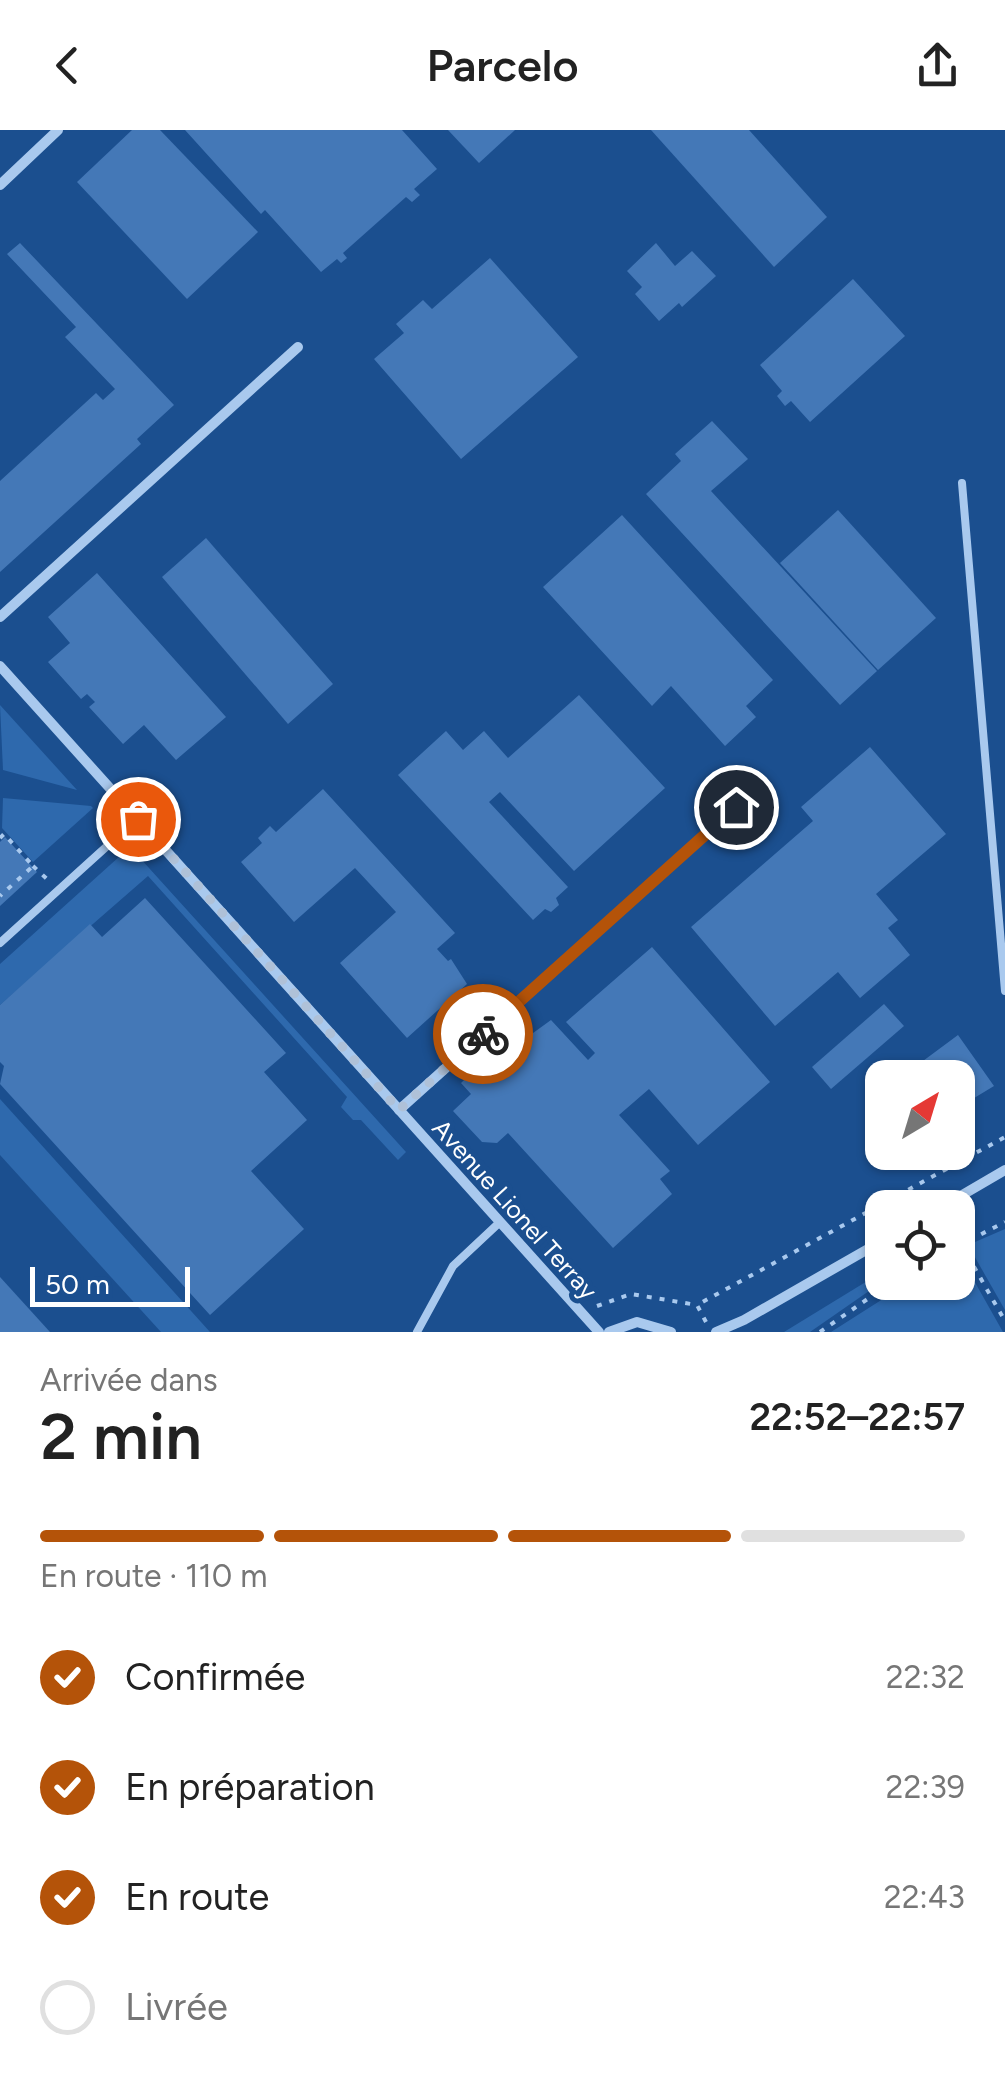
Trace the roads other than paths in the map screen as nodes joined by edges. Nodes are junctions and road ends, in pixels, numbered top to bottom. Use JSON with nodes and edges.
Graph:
{"nodes":[{"id":1,"x":58,"y":130,"type":"edge"},
{"id":2,"x":0,"y":185,"type":"edge"},
{"id":3,"x":298,"y":348,"type":"dead end"},
{"id":4,"x":962,"y":483,"type":"dead end"},
{"id":5,"x":0,"y":617,"type":"edge"},
{"id":6,"x":0,"y":666,"type":"edge"},
{"id":7,"x":736,"y":807,"type":"dead end"},
{"id":8,"x":138,"y":819,"type":"junction"},
{"id":9,"x":0,"y":944,"type":"edge"},
{"id":10,"x":1005,"y":992,"type":"edge"},
{"id":11,"x":399,"y":1110,"type":"junction"},
{"id":12,"x":1005,"y":1170,"type":"edge"},
{"id":13,"x":971,"y":1190,"type":"edge"},
{"id":14,"x":500,"y":1222,"type":"junction"},
{"id":15,"x":865,"y":1251,"type":"edge"},
{"id":16,"x":416,"y":1332,"type":"edge"},
{"id":17,"x":599,"y":1332,"type":"edge"},
{"id":18,"x":609,"y":1332,"type":"edge"},
{"id":19,"x":670,"y":1332,"type":"edge"},
{"id":20,"x":713,"y":1332,"type":"edge"}],
"edges":[{"from":1,"to":2,"type":"street"},
{"from":3,"to":5,"type":"street"},
{"from":4,"to":10,"type":"lane"},
{"from":6,"to":8,"type":"street","name":"Avenue Lionel Terray"},
{"from":7,"to":11,"type":"street"},
{"from":8,"to":9,"type":"lane"},
{"from":8,"to":11,"type":"street","name":"Avenue Lionel Terray"},
{"from":11,"to":14,"type":"street","name":"Avenue Lionel Terray"},
{"from":12,"to":13,"type":"street"},
{"from":14,"to":16,"type":"lane"},
{"from":14,"to":17,"type":"street","name":"Avenue Lionel Terray"},
{"from":15,"to":20,"type":"street"},
{"from":18,"to":19,"type":"street"}]}
